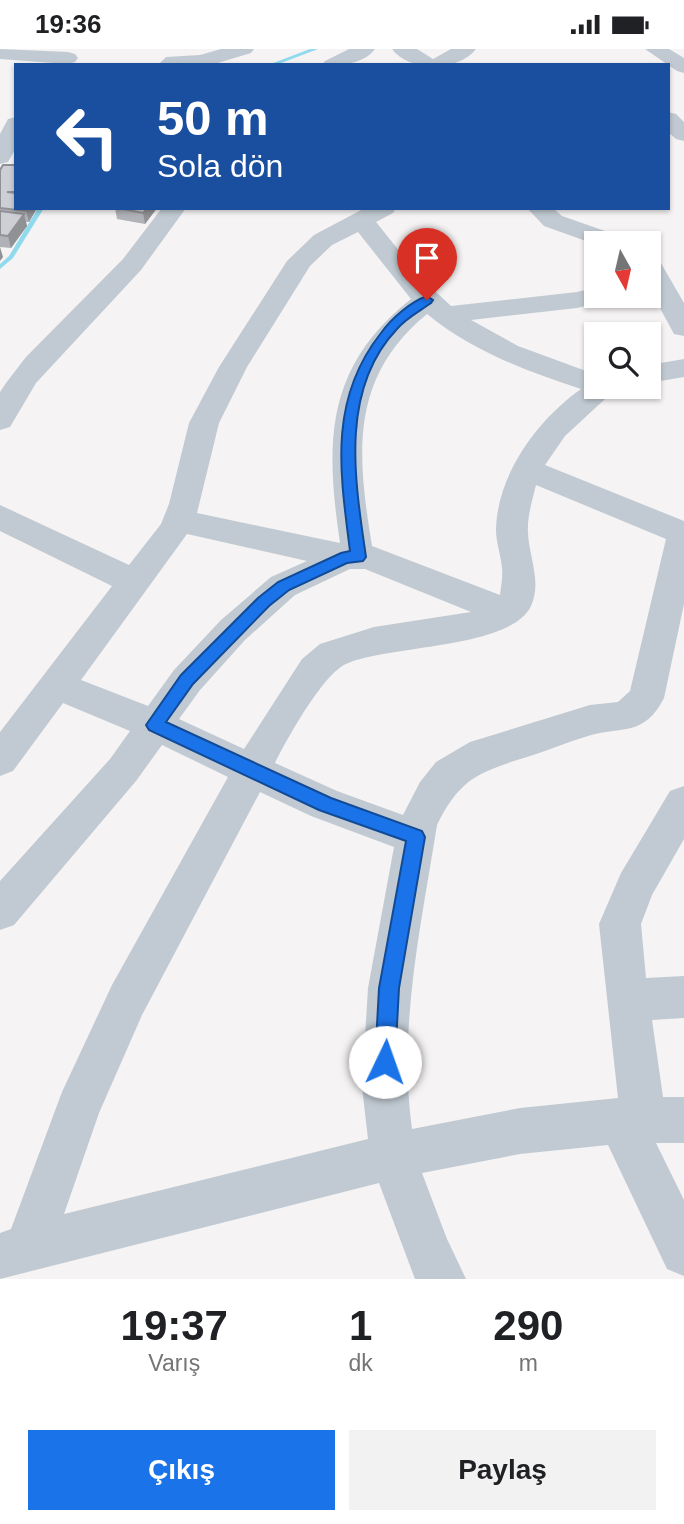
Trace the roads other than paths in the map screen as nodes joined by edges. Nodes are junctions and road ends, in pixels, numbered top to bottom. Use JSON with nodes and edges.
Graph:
{"nodes":[{"id":1,"x":244,"y":49,"type":"edge"},
{"id":2,"x":365,"y":49,"type":"edge"},
{"id":3,"x":402,"y":49,"type":"edge"},
{"id":4,"x":466,"y":49,"type":"edge"},
{"id":5,"x":655,"y":49,"type":"edge"},
{"id":6,"x":0,"y":53,"type":"edge"},
{"id":7,"x":70,"y":57,"type":"edge"},
{"id":8,"x":171,"y":63,"type":"edge"},
{"id":9,"x":336,"y":63,"type":"edge"},
{"id":10,"x":426,"y":63,"type":"edge"},
{"id":11,"x":441,"y":63,"type":"edge"},
{"id":12,"x":684,"y":69,"type":"edge"},
{"id":13,"x":670,"y":123,"type":"edge"},
{"id":14,"x":14,"y":128,"type":"edge"},
{"id":15,"x":681,"y":145,"type":"edge"},
{"id":16,"x":0,"y":157,"type":"edge"},
{"id":17,"x":173,"y":210,"type":"edge"},
{"id":18,"x":541,"y":210,"type":"edge"},
{"id":19,"x":591,"y":210,"type":"edge"},
{"id":20,"x":375,"y":211,"type":"edge"},
{"id":21,"x":577,"y":229,"type":"junction"},
{"id":22,"x":584,"y":232,"type":"edge"},
{"id":23,"x":662,"y":290,"type":"edge"},
{"id":24,"x":584,"y":298,"type":"edge"},
{"id":25,"x":437,"y":308,"type":"junction"},
{"id":26,"x":684,"y":328,"type":"edge"},
{"id":27,"x":684,"y":367,"type":"edge"},
{"id":28,"x":661,"y":372,"type":"edge"},
{"id":29,"x":584,"y":380,"type":"edge"},
{"id":30,"x":585,"y":399,"type":"edge"},
{"id":31,"x":0,"y":420,"type":"edge"},
{"id":32,"x":528,"y":470,"type":"junction"},
{"id":33,"x":0,"y":517,"type":"edge"},
{"id":34,"x":178,"y":521,"type":"junction"},
{"id":35,"x":684,"y":534,"type":"edge"},
{"id":36,"x":352,"y":557,"type":"junction"},
{"id":37,"x":134,"y":582,"type":"junction"},
{"id":38,"x":505,"y":611,"type":"junction"},
{"id":39,"x":56,"y":685,"type":"junction"},
{"id":40,"x":155,"y":725,"type":"junction"},
{"id":41,"x":0,"y":760,"type":"edge"},
{"id":42,"x":252,"y":770,"type":"junction"},
{"id":43,"x":684,"y":803,"type":"edge"},
{"id":44,"x":416,"y":837,"type":"junction"},
{"id":45,"x":0,"y":911,"type":"edge"},
{"id":46,"x":684,"y":997,"type":"edge"},
{"id":47,"x":627,"y":1001,"type":"junction"},
{"id":48,"x":649,"y":1120,"type":"edge"},
{"id":49,"x":393,"y":1157,"type":"junction"},
{"id":50,"x":14,"y":1252,"type":"edge"},
{"id":51,"x":684,"y":1252,"type":"edge"},
{"id":52,"x":441,"y":1279,"type":"edge"}],
"edges":[{"from":1,"to":8,"type":"street"},
{"from":2,"to":9,"type":"street"},
{"from":3,"to":10,"type":"street"},
{"from":4,"to":11,"type":"street"},
{"from":5,"to":12,"type":"street"},
{"from":6,"to":7,"type":"street"},
{"from":13,"to":15,"type":"street"},
{"from":14,"to":16,"type":"street"},
{"from":17,"to":31,"type":"street"},
{"from":18,"to":21,"type":"street"},
{"from":19,"to":21,"type":"street"},
{"from":20,"to":25,"type":"street"},
{"from":20,"to":34,"type":"street"},
{"from":21,"to":22,"type":"street"},
{"from":23,"to":26,"type":"street"},
{"from":24,"to":25,"type":"street"},
{"from":25,"to":29,"type":"street"},
{"from":25,"to":36,"type":"street"},
{"from":27,"to":28,"type":"street"},
{"from":30,"to":32,"type":"street"},
{"from":32,"to":35,"type":"street"},
{"from":32,"to":38,"type":"street"},
{"from":33,"to":37,"type":"street"},
{"from":34,"to":36,"type":"street"},
{"from":34,"to":37,"type":"street"},
{"from":35,"to":44,"type":"street"},
{"from":36,"to":38,"type":"street"},
{"from":36,"to":40,"type":"street"},
{"from":37,"to":39,"type":"street"},
{"from":38,"to":42,"type":"street"},
{"from":39,"to":40,"type":"street"},
{"from":39,"to":41,"type":"street"},
{"from":40,"to":42,"type":"street"},
{"from":40,"to":45,"type":"street"},
{"from":42,"to":44,"type":"street"},
{"from":42,"to":50,"type":"street"},
{"from":43,"to":47,"type":"street"},
{"from":44,"to":49,"type":"street"},
{"from":46,"to":47,"type":"street"},
{"from":47,"to":48,"type":"street"},
{"from":48,"to":49,"type":"street"},
{"from":48,"to":51,"type":"street"},
{"from":49,"to":50,"type":"street"},
{"from":49,"to":52,"type":"street"}]}
